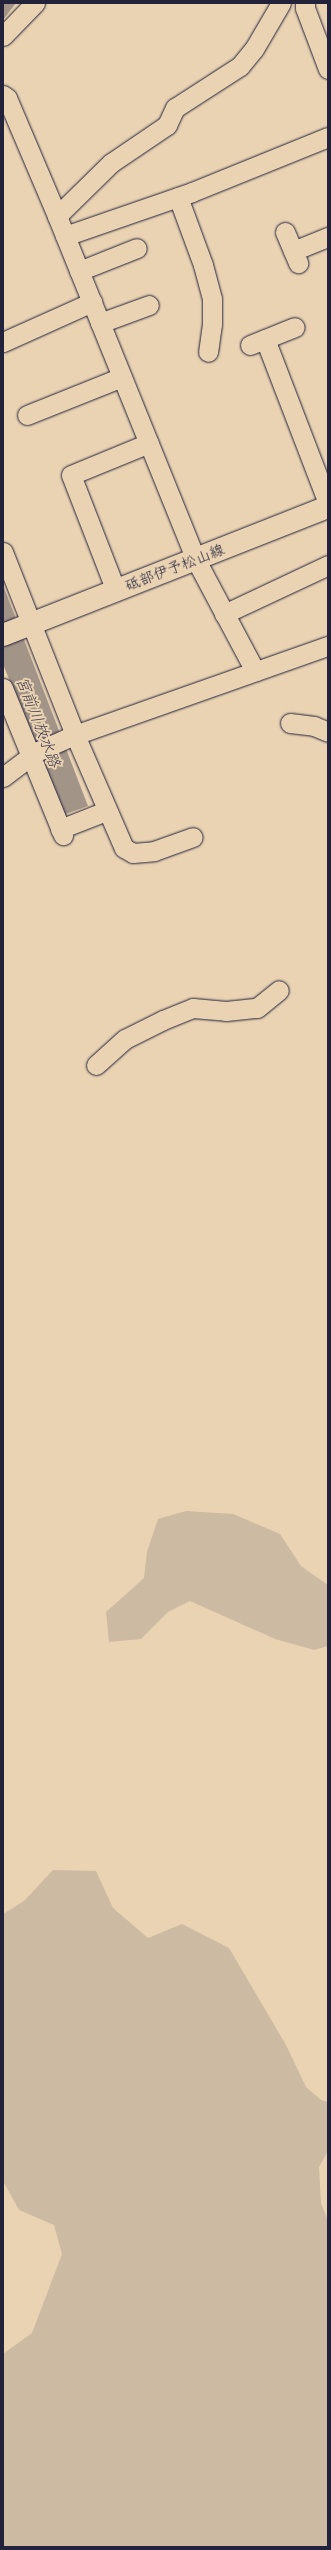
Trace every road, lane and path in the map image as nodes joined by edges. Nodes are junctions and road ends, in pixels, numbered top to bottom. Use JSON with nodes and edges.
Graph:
{"nodes":[{"id":1,"x":35,"y":3,"type":"edge"},
{"id":2,"x":281,"y":3,"type":"edge"},
{"id":3,"x":306,"y":3,"type":"edge"},
{"id":4,"x":3,"y":36,"type":"edge"},
{"id":5,"x":328,"y":69,"type":"edge"},
{"id":6,"x":3,"y":95,"type":"edge"},
{"id":7,"x":328,"y":137,"type":"edge"},
{"id":8,"x":178,"y":197,"type":"junction"},
{"id":9,"x":57,"y":216,"type":"junction"},
{"id":10,"x":285,"y":232,"type":"dead end"},
{"id":11,"x":65,"y":236,"type":"junction"},
{"id":12,"x":328,"y":237,"type":"edge"},
{"id":13,"x":136,"y":248,"type":"dead end"},
{"id":14,"x":79,"y":271,"type":"junction"},
{"id":15,"x":92,"y":302,"type":"junction"},
{"id":16,"x":149,"y":305,"type":"dead end"},
{"id":17,"x":100,"y":323,"type":"junction"},
{"id":18,"x":295,"y":327,"type":"dead end"},
{"id":19,"x":3,"y":342,"type":"edge"},
{"id":20,"x":208,"y":352,"type":"dead end"},
{"id":21,"x":122,"y":377,"type":"junction"},
{"id":22,"x":27,"y":415,"type":"dead end"},
{"id":23,"x":149,"y":443,"type":"junction"},
{"id":24,"x":328,"y":503,"type":"edge"},
{"id":25,"x":328,"y":507,"type":"edge"},
{"id":26,"x":3,"y":552,"type":"edge"},
{"id":27,"x":196,"y":560,"type":"junction"},
{"id":28,"x":328,"y":565,"type":"edge"},
{"id":29,"x":116,"y":591,"type":"junction"},
{"id":30,"x":224,"y":614,"type":"junction"},
{"id":31,"x":19,"y":628,"type":"edge"},
{"id":32,"x":328,"y":646,"type":"edge"},
{"id":33,"x":255,"y":671,"type":"junction"},
{"id":34,"x":3,"y":688,"type":"edge"},
{"id":35,"x":290,"y":723,"type":"dead end"},
{"id":36,"x":328,"y":732,"type":"edge"},
{"id":37,"x":72,"y":736,"type":"junction"},
{"id":38,"x":33,"y":754,"type":"junction"},
{"id":39,"x":3,"y":778,"type":"edge"},
{"id":40,"x":103,"y":812,"type":"junction"},
{"id":41,"x":193,"y":837,"type":"dead end"},
{"id":42,"x":279,"y":990,"type":"dead end"},
{"id":43,"x":96,"y":1065,"type":"dead end"}],
"edges":[{"from":1,"to":4,"type":"street"},
{"from":2,"to":9,"type":"street"},
{"from":3,"to":5,"type":"street"},
{"from":6,"to":9,"type":"street"},
{"from":7,"to":8,"type":"street"},
{"from":8,"to":11,"type":"street"},
{"from":8,"to":20,"type":"street"},
{"from":9,"to":11,"type":"street"},
{"from":10,"to":12,"type":"street"},
{"from":11,"to":14,"type":"street"},
{"from":13,"to":14,"type":"street"},
{"from":14,"to":15,"type":"street"},
{"from":15,"to":17,"type":"street"},
{"from":15,"to":19,"type":"street"},
{"from":16,"to":17,"type":"street"},
{"from":17,"to":21,"type":"street"},
{"from":18,"to":24,"type":"street"},
{"from":21,"to":22,"type":"street"},
{"from":21,"to":23,"type":"street"},
{"from":23,"to":27,"type":"street"},
{"from":23,"to":29,"type":"street"},
{"from":25,"to":27,"type":"main road","name":"砥部伊予松山線"},
{"from":26,"to":31,"type":"street"},
{"from":27,"to":29,"type":"main road","name":"砥部伊予松山線"},
{"from":27,"to":30,"type":"street"},
{"from":28,"to":30,"type":"street"},
{"from":29,"to":31,"type":"main road","name":"砥部伊予松山線"},
{"from":30,"to":33,"type":"street"},
{"from":31,"to":37,"type":"street"},
{"from":32,"to":33,"type":"street"},
{"from":33,"to":37,"type":"street"},
{"from":34,"to":38,"type":"street"},
{"from":35,"to":36,"type":"street"},
{"from":37,"to":38,"type":"street"},
{"from":37,"to":40,"type":"street"},
{"from":38,"to":39,"type":"street"},
{"from":38,"to":40,"type":"street"},
{"from":40,"to":41,"type":"street"},
{"from":42,"to":43,"type":"street"}]}
